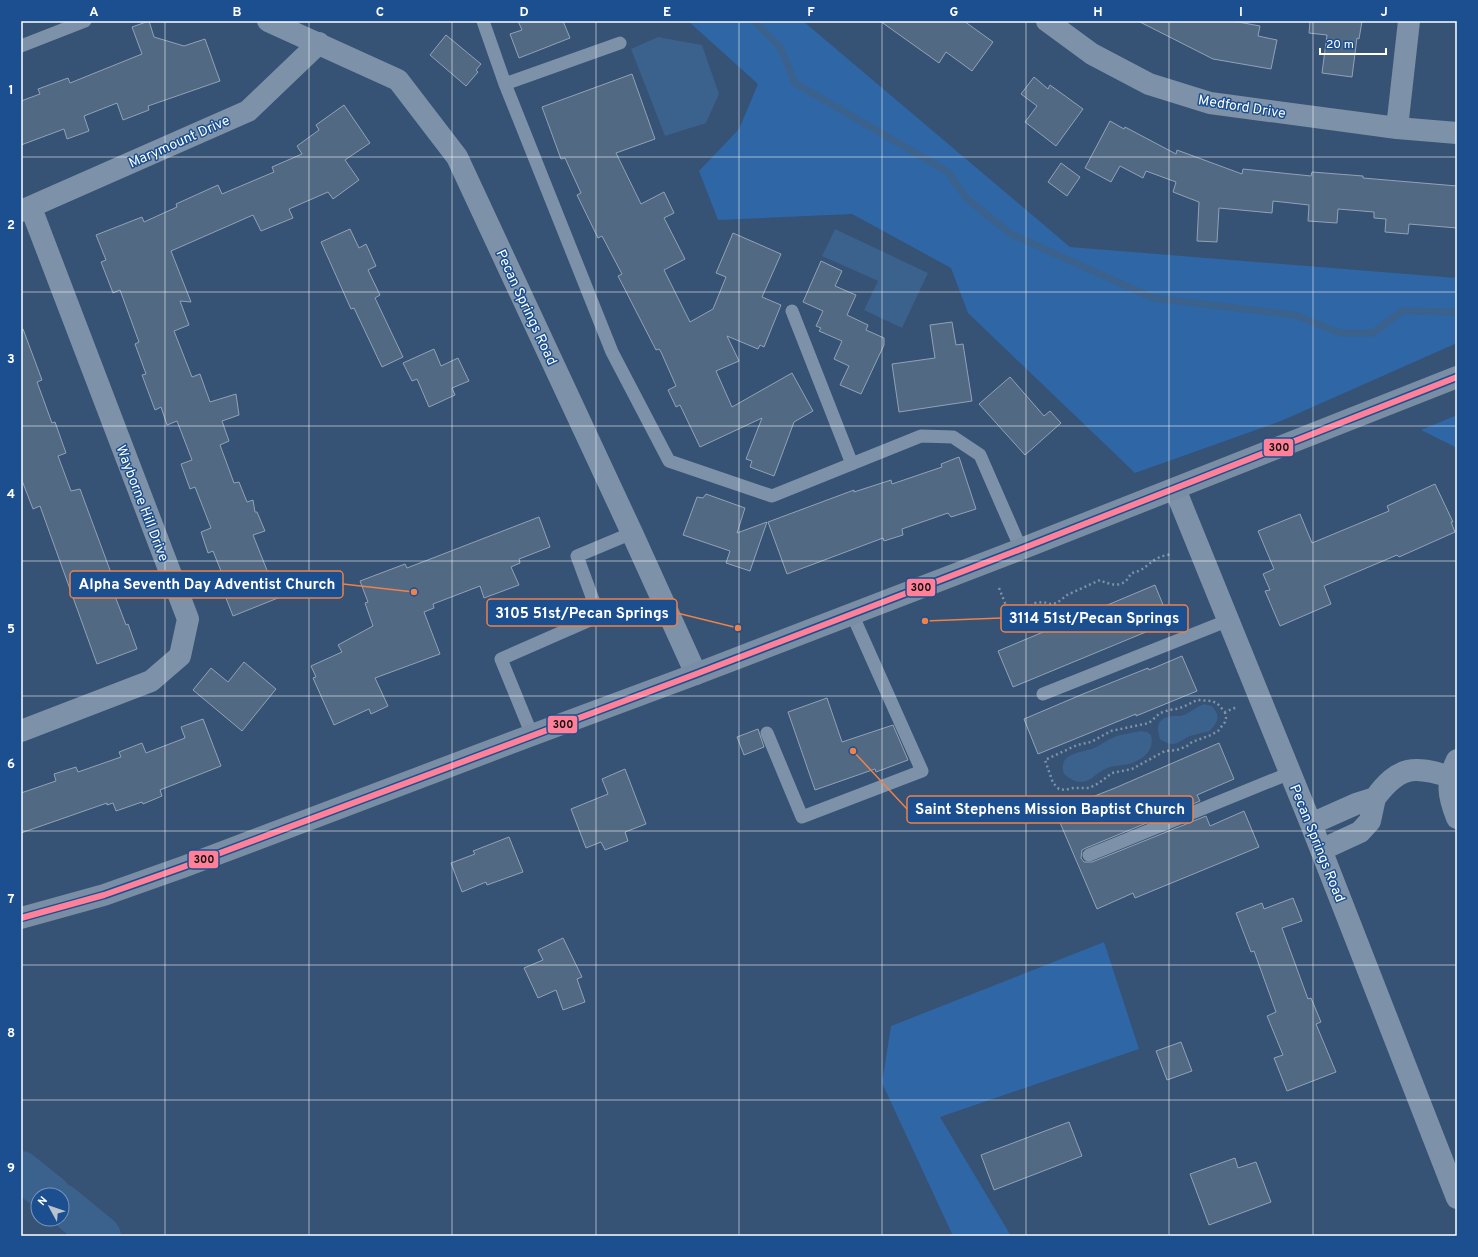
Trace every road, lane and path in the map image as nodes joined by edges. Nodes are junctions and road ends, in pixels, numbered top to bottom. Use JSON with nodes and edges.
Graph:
{"nodes":[{"id":1,"x":85,"y":21,"type":"edge"},
{"id":2,"x":268,"y":21,"type":"edge"},
{"id":3,"x":483,"y":21,"type":"edge"},
{"id":4,"x":1047,"y":21,"type":"edge"},
{"id":5,"x":1409,"y":21,"type":"edge"},
{"id":6,"x":319,"y":43,"type":"junction"},
{"id":7,"x":620,"y":43,"type":"dead end"},
{"id":8,"x":21,"y":46,"type":"edge"},
{"id":9,"x":505,"y":84,"type":"junction"},
{"id":10,"x":1397,"y":128,"type":"junction"},
{"id":11,"x":1457,"y":132,"type":"edge"},
{"id":12,"x":26,"y":210,"type":"edge"},
{"id":13,"x":792,"y":311,"type":"dead end"},
{"id":14,"x":1457,"y":377,"type":"edge"},
{"id":15,"x":852,"y":464,"type":"junction"},
{"id":16,"x":1175,"y":489,"type":"junction"},
{"id":17,"x":632,"y":533,"type":"junction"},
{"id":18,"x":1021,"y":549,"type":"junction"},
{"id":19,"x":1172,"y":554,"type":"dead end"},
{"id":20,"x":999,"y":588,"type":"dead end"},
{"id":21,"x":852,"y":614,"type":"junction"},
{"id":22,"x":1229,"y":620,"type":"junction"},
{"id":23,"x":696,"y":674,"type":"junction"},
{"id":24,"x":1043,"y":694,"type":"dead end"},
{"id":25,"x":1236,"y":707,"type":"dead end"},
{"id":26,"x":1224,"y":712,"type":"junction"},
{"id":27,"x":21,"y":731,"type":"edge"},
{"id":28,"x":767,"y":733,"type":"dead end"},
{"id":29,"x":532,"y":735,"type":"junction"},
{"id":30,"x":1454,"y":768,"type":"edge"},
{"id":31,"x":1290,"y":773,"type":"junction"},
{"id":32,"x":1375,"y":798,"type":"junction"},
{"id":33,"x":1457,"y":818,"type":"edge"},
{"id":34,"x":1311,"y":824,"type":"junction"},
{"id":35,"x":1321,"y":850,"type":"junction"},
{"id":36,"x":1089,"y":855,"type":"dead end"},
{"id":37,"x":21,"y":918,"type":"edge"},
{"id":38,"x":1457,"y":1198,"type":"edge"}],
"edges":[{"from":1,"to":8,"type":"lane"},
{"from":2,"to":6,"type":"street","name":"Pecan Springs Road"},
{"from":3,"to":9,"type":"lane"},
{"from":4,"to":10,"type":"street","name":"Medford Drive"},
{"from":5,"to":10,"type":"street"},
{"from":6,"to":12,"type":"street","name":"Marymount Drive"},
{"from":6,"to":17,"type":"street","name":"Pecan Springs Road"},
{"from":7,"to":9,"type":"lane"},
{"from":9,"to":15,"type":"lane"},
{"from":10,"to":11,"type":"street","name":"Medford Drive"},
{"from":12,"to":27,"type":"street","name":"Wayborne Hill Drive"},
{"from":13,"to":15,"type":"lane"},
{"from":14,"to":16,"type":"main road"},
{"from":15,"to":18,"type":"lane"},
{"from":16,"to":18,"type":"main road"},
{"from":16,"to":22,"type":"street","name":"Pecan Springs Road"},
{"from":17,"to":23,"type":"street","name":"Pecan Springs Road"},
{"from":17,"to":29,"type":"lane"},
{"from":18,"to":21,"type":"main road"},
{"from":19,"to":20,"type":"path"},
{"from":21,"to":23,"type":"main road"},
{"from":21,"to":28,"type":"lane"},
{"from":22,"to":24,"type":"lane"},
{"from":22,"to":31,"type":"street","name":"Pecan Springs Road"},
{"from":23,"to":29,"type":"main road"},
{"from":25,"to":26,"type":"path"},
{"from":26,"to":26,"type":"path"},
{"from":29,"to":37,"type":"main road"},
{"from":30,"to":32,"type":"street"},
{"from":30,"to":33,"type":"street"},
{"from":31,"to":34,"type":"street","name":"Pecan Springs Road"},
{"from":31,"to":36,"type":"lane"},
{"from":32,"to":34,"type":"street"},
{"from":32,"to":35,"type":"street"},
{"from":34,"to":35,"type":"street","name":"Pecan Springs Road"},
{"from":35,"to":38,"type":"street","name":"Pecan Springs Road"}]}
